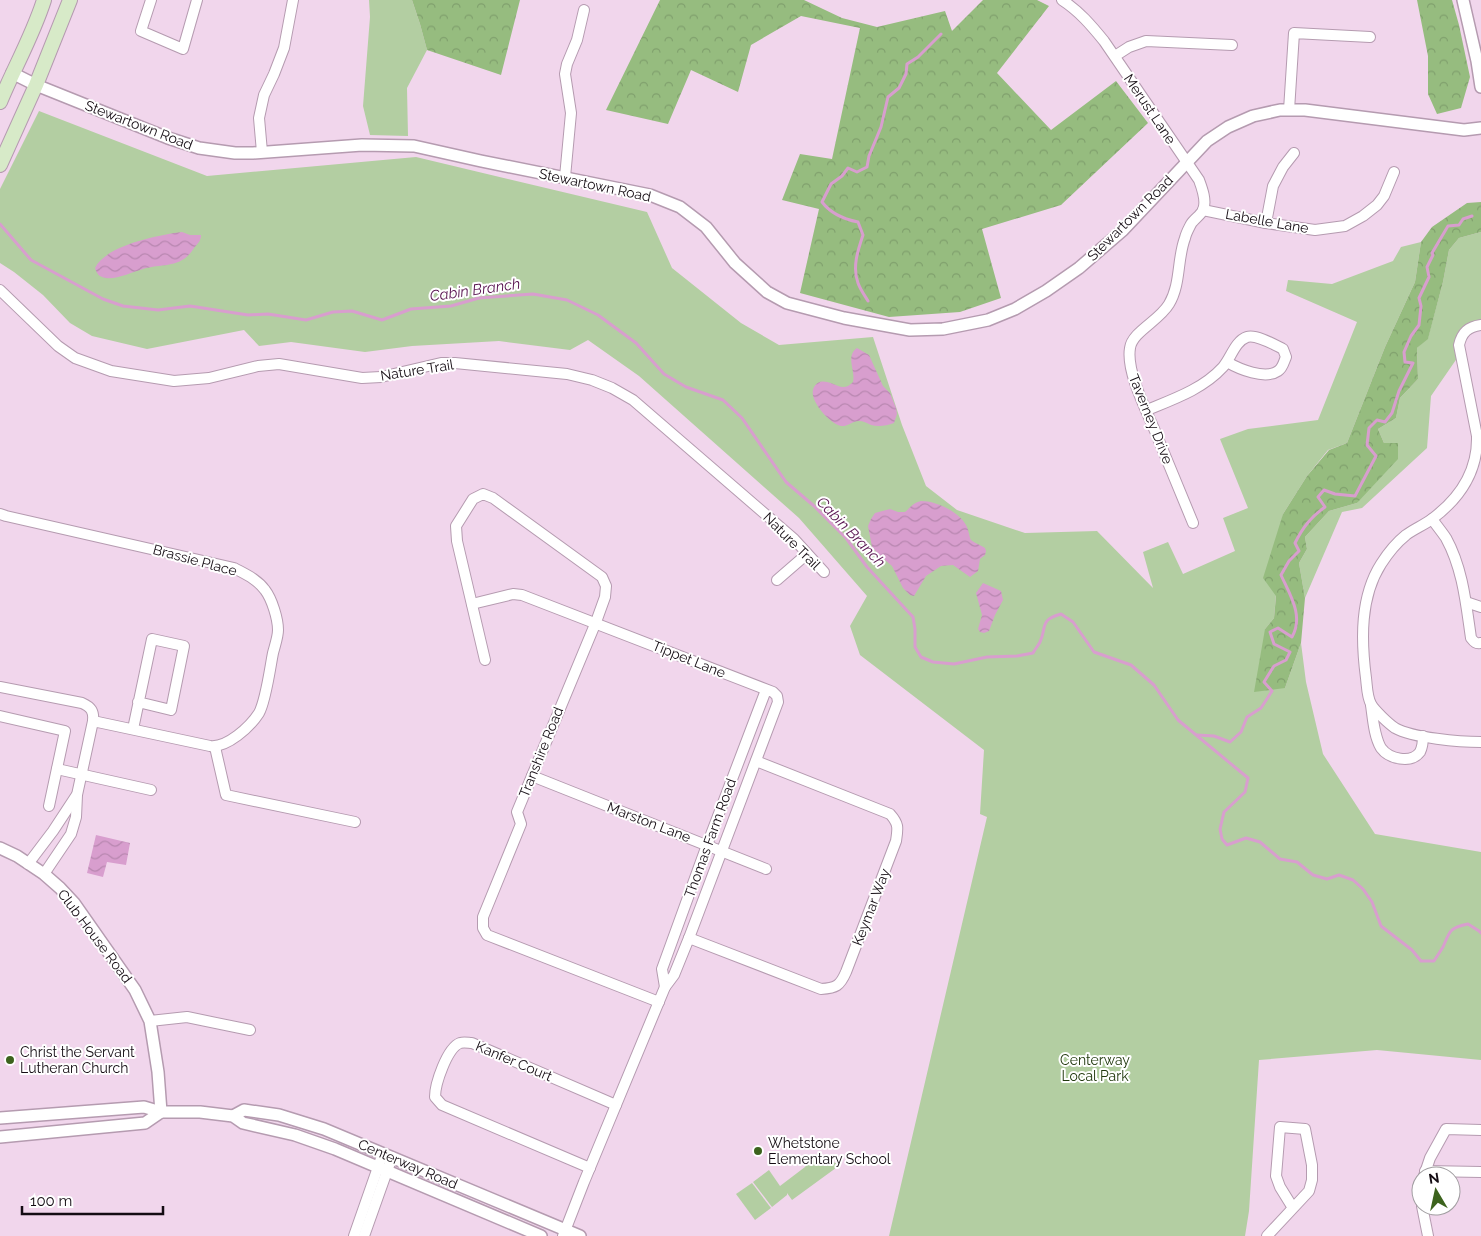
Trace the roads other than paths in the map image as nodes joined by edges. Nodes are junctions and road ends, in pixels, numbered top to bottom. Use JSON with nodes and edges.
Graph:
{"nodes":[{"id":1,"x":44,"y":0,"type":"edge"},
{"id":2,"x":70,"y":0,"type":"edge"},
{"id":3,"x":151,"y":0,"type":"edge"},
{"id":4,"x":197,"y":0,"type":"edge"},
{"id":5,"x":293,"y":0,"type":"edge"},
{"id":6,"x":1062,"y":0,"type":"edge"},
{"id":7,"x":1463,"y":0,"type":"edge"},
{"id":8,"x":584,"y":10,"type":"dead end"},
{"id":9,"x":1370,"y":38,"type":"dead end"},
{"id":10,"x":1232,"y":45,"type":"dead end"},
{"id":11,"x":1115,"y":56,"type":"junction"},
{"id":12,"x":12,"y":73,"type":"junction"},
{"id":13,"x":36,"y":85,"type":"junction"},
{"id":14,"x":1481,"y":87,"type":"edge"},
{"id":15,"x":0,"y":102,"type":"edge"},
{"id":16,"x":1289,"y":110,"type":"junction"},
{"id":17,"x":1481,"y":128,"type":"edge"},
{"id":18,"x":262,"y":152,"type":"junction"},
{"id":19,"x":1294,"y":153,"type":"dead end"},
{"id":20,"x":1186,"y":162,"type":"junction"},
{"id":21,"x":0,"y":165,"type":"edge"},
{"id":22,"x":1394,"y":172,"type":"dead end"},
{"id":23,"x":565,"y":177,"type":"junction"},
{"id":24,"x":1204,"y":210,"type":"junction"},
{"id":25,"x":1266,"y":224,"type":"junction"},
{"id":26,"x":0,"y":290,"type":"edge"},
{"id":27,"x":1481,"y":325,"type":"edge"},
{"id":28,"x":1227,"y":362,"type":"junction"},
{"id":29,"x":1146,"y":410,"type":"junction"},
{"id":30,"x":0,"y":514,"type":"edge"},
{"id":31,"x":1432,"y":519,"type":"junction"},
{"id":32,"x":1193,"y":523,"type":"dead end"},
{"id":33,"x":807,"y":554,"type":"junction"},
{"id":34,"x":824,"y":572,"type":"dead end"},
{"id":35,"x":777,"y":580,"type":"dead end"},
{"id":36,"x":1466,"y":602,"type":"junction"},
{"id":37,"x":472,"y":604,"type":"junction"},
{"id":38,"x":1481,"y":607,"type":"edge"},
{"id":39,"x":596,"y":622,"type":"junction"},
{"id":40,"x":1481,"y":643,"type":"edge"},
{"id":41,"x":485,"y":660,"type":"dead end"},
{"id":42,"x":0,"y":687,"type":"edge"},
{"id":43,"x":766,"y":690,"type":"junction"},
{"id":44,"x":138,"y":702,"type":"junction"},
{"id":45,"x":778,"y":702,"type":"joint"},
{"id":46,"x":1371,"y":705,"type":"junction"},
{"id":47,"x":0,"y":716,"type":"edge"},
{"id":48,"x":93,"y":720,"type":"junction"},
{"id":49,"x":133,"y":729,"type":"junction"},
{"id":50,"x":1423,"y":736,"type":"junction"},
{"id":51,"x":1481,"y":742,"type":"edge"},
{"id":52,"x":216,"y":747,"type":"junction"},
{"id":53,"x":756,"y":761,"type":"junction"},
{"id":54,"x":57,"y":769,"type":"junction"},
{"id":55,"x":81,"y":773,"type":"junction"},
{"id":56,"x":532,"y":776,"type":"junction"},
{"id":57,"x":151,"y":790,"type":"dead end"},
{"id":58,"x":77,"y":795,"type":"junction"},
{"id":59,"x":49,"y":806,"type":"dead end"},
{"id":60,"x":355,"y":822,"type":"dead end"},
{"id":61,"x":707,"y":845,"type":"junction"},
{"id":62,"x":0,"y":848,"type":"edge"},
{"id":63,"x":723,"y":851,"type":"junction"},
{"id":64,"x":28,"y":864,"type":"junction"},
{"id":65,"x":766,"y":868,"type":"dead end"},
{"id":66,"x":44,"y":874,"type":"junction"},
{"id":67,"x":689,"y":938,"type":"junction"},
{"id":68,"x":665,"y":987,"type":"junction"},
{"id":69,"x":659,"y":1002,"type":"junction"},
{"id":70,"x":150,"y":1021,"type":"junction"},
{"id":71,"x":250,"y":1030,"type":"dead end"},
{"id":72,"x":616,"y":1105,"type":"junction"},
{"id":73,"x":161,"y":1112,"type":"junction"},
{"id":74,"x":233,"y":1116,"type":"junction"},
{"id":75,"x":0,"y":1118,"type":"edge"},
{"id":76,"x":1481,"y":1130,"type":"edge"},
{"id":77,"x":0,"y":1136,"type":"edge"},
{"id":78,"x":387,"y":1155,"type":"junction"},
{"id":79,"x":1428,"y":1166,"type":"edge"},
{"id":80,"x":590,"y":1168,"type":"junction"},
{"id":81,"x":383,"y":1169,"type":"junction"},
{"id":82,"x":1481,"y":1172,"type":"edge"},
{"id":83,"x":1461,"y":1173,"type":"edge"},
{"id":84,"x":1293,"y":1208,"type":"junction"},
{"id":85,"x":1424,"y":1216,"type":"edge"},
{"id":86,"x":564,"y":1233,"type":"edge"},
{"id":87,"x":354,"y":1236,"type":"edge"},
{"id":88,"x":364,"y":1236,"type":"edge"},
{"id":89,"x":541,"y":1236,"type":"edge"},
{"id":90,"x":580,"y":1236,"type":"edge"},
{"id":91,"x":1267,"y":1236,"type":"edge"},
{"id":92,"x":1428,"y":1236,"type":"edge"}],
"edges":[{"from":1,"to":12,"type":"main road"},
{"from":2,"to":13,"type":"main road"},
{"from":3,"to":4,"type":"street"},
{"from":5,"to":18,"type":"street"},
{"from":6,"to":11,"type":"street","name":"Merust Lane"},
{"from":7,"to":14,"type":"street"},
{"from":8,"to":23,"type":"street"},
{"from":9,"to":16,"type":"street"},
{"from":10,"to":11,"type":"street"},
{"from":11,"to":20,"type":"street","name":"Merust Lane"},
{"from":12,"to":13,"type":"street","name":"Stewartown Road"},
{"from":12,"to":15,"type":"main road"},
{"from":13,"to":18,"type":"street","name":"Stewartown Road"},
{"from":13,"to":21,"type":"main road"},
{"from":16,"to":17,"type":"street","name":"Stewartown Road"},
{"from":16,"to":20,"type":"street","name":"Stewartown Road"},
{"from":18,"to":23,"type":"street","name":"Stewartown Road"},
{"from":19,"to":25,"type":"street"},
{"from":20,"to":23,"type":"street","name":"Stewartown Road"},
{"from":20,"to":24,"type":"street"},
{"from":22,"to":25,"type":"street","name":"Labelle Lane"},
{"from":24,"to":25,"type":"street","name":"Labelle Lane"},
{"from":24,"to":29,"type":"street","name":"Taverney Drive"},
{"from":26,"to":33,"type":"street","name":"Nature Trail"},
{"from":27,"to":31,"type":"street"},
{"from":28,"to":28,"type":"street"},
{"from":28,"to":29,"type":"street"},
{"from":29,"to":32,"type":"street","name":"Taverney Drive"},
{"from":30,"to":52,"type":"street","name":"Brassie Place"},
{"from":31,"to":36,"type":"street"},
{"from":31,"to":46,"type":"street"},
{"from":33,"to":34,"type":"street","name":"Nature Trail"},
{"from":33,"to":35,"type":"street"},
{"from":36,"to":38,"type":"street"},
{"from":36,"to":40,"type":"street"},
{"from":37,"to":39,"type":"street"},
{"from":37,"to":39,"type":"street","name":"Transhire Road"},
{"from":37,"to":41,"type":"street","name":"Transhire Road"},
{"from":39,"to":43,"type":"street","name":"Tippet Lane"},
{"from":39,"to":56,"type":"street","name":"Transhire Road"},
{"from":42,"to":48,"type":"street"},
{"from":43,"to":45,"type":"street","name":"Tippet Lane"},
{"from":43,"to":61,"type":"street","name":"Thomas Farm Road"},
{"from":44,"to":44,"type":"street"},
{"from":44,"to":49,"type":"street"},
{"from":45,"to":53,"type":"street","name":"Thomas Farm Road"},
{"from":46,"to":50,"type":"street"},
{"from":46,"to":50,"type":"street"},
{"from":47,"to":54,"type":"street"},
{"from":48,"to":49,"type":"street"},
{"from":48,"to":55,"type":"street"},
{"from":49,"to":52,"type":"street"},
{"from":50,"to":51,"type":"street"},
{"from":52,"to":60,"type":"street"},
{"from":53,"to":63,"type":"street","name":"Thomas Farm Road"},
{"from":53,"to":67,"type":"street","name":"Keymar Way"},
{"from":54,"to":55,"type":"street"},
{"from":54,"to":59,"type":"street"},
{"from":55,"to":57,"type":"street"},
{"from":55,"to":58,"type":"street"},
{"from":56,"to":61,"type":"street","name":"Marston Lane"},
{"from":56,"to":69,"type":"street","name":"Transhire Road"},
{"from":58,"to":64,"type":"street"},
{"from":58,"to":66,"type":"street"},
{"from":61,"to":63,"type":"street","name":"Marston Lane"},
{"from":61,"to":68,"type":"street","name":"Thomas Farm Road"},
{"from":62,"to":64,"type":"street","name":"Club House Road"},
{"from":63,"to":65,"type":"street","name":"Marston Lane"},
{"from":63,"to":67,"type":"street","name":"Thomas Farm Road"},
{"from":64,"to":66,"type":"street","name":"Club House Road"},
{"from":66,"to":70,"type":"street","name":"Club House Road"},
{"from":67,"to":68,"type":"street","name":"Thomas Farm Road"},
{"from":68,"to":69,"type":"street","name":"Thomas Farm Road"},
{"from":69,"to":72,"type":"street","name":"Thomas Farm Road"},
{"from":70,"to":71,"type":"street"},
{"from":70,"to":73,"type":"street","name":"Club House Road"},
{"from":72,"to":80,"type":"street","name":"Thomas Farm Road"},
{"from":72,"to":80,"type":"street","name":"Kanfer Court"},
{"from":73,"to":74,"type":"street","name":"Centerway Road"},
{"from":73,"to":75,"type":"street","name":"Centerway Road"},
{"from":73,"to":77,"type":"street","name":"Centerway Road"},
{"from":74,"to":78,"type":"street","name":"Centerway Road"},
{"from":74,"to":81,"type":"street","name":"Centerway Road"},
{"from":76,"to":79,"type":"street"},
{"from":78,"to":81,"type":"street"},
{"from":78,"to":86,"type":"street","name":"Centerway Road"},
{"from":80,"to":86,"type":"street","name":"Thomas Farm Road"},
{"from":81,"to":87,"type":"street"},
{"from":81,"to":88,"type":"street"},
{"from":81,"to":89,"type":"street","name":"Centerway Road"},
{"from":82,"to":83,"type":"street"},
{"from":84,"to":84,"type":"street"},
{"from":84,"to":91,"type":"street"},
{"from":85,"to":92,"type":"street"},
{"from":86,"to":90,"type":"street","name":"Centerway Road"}]}
